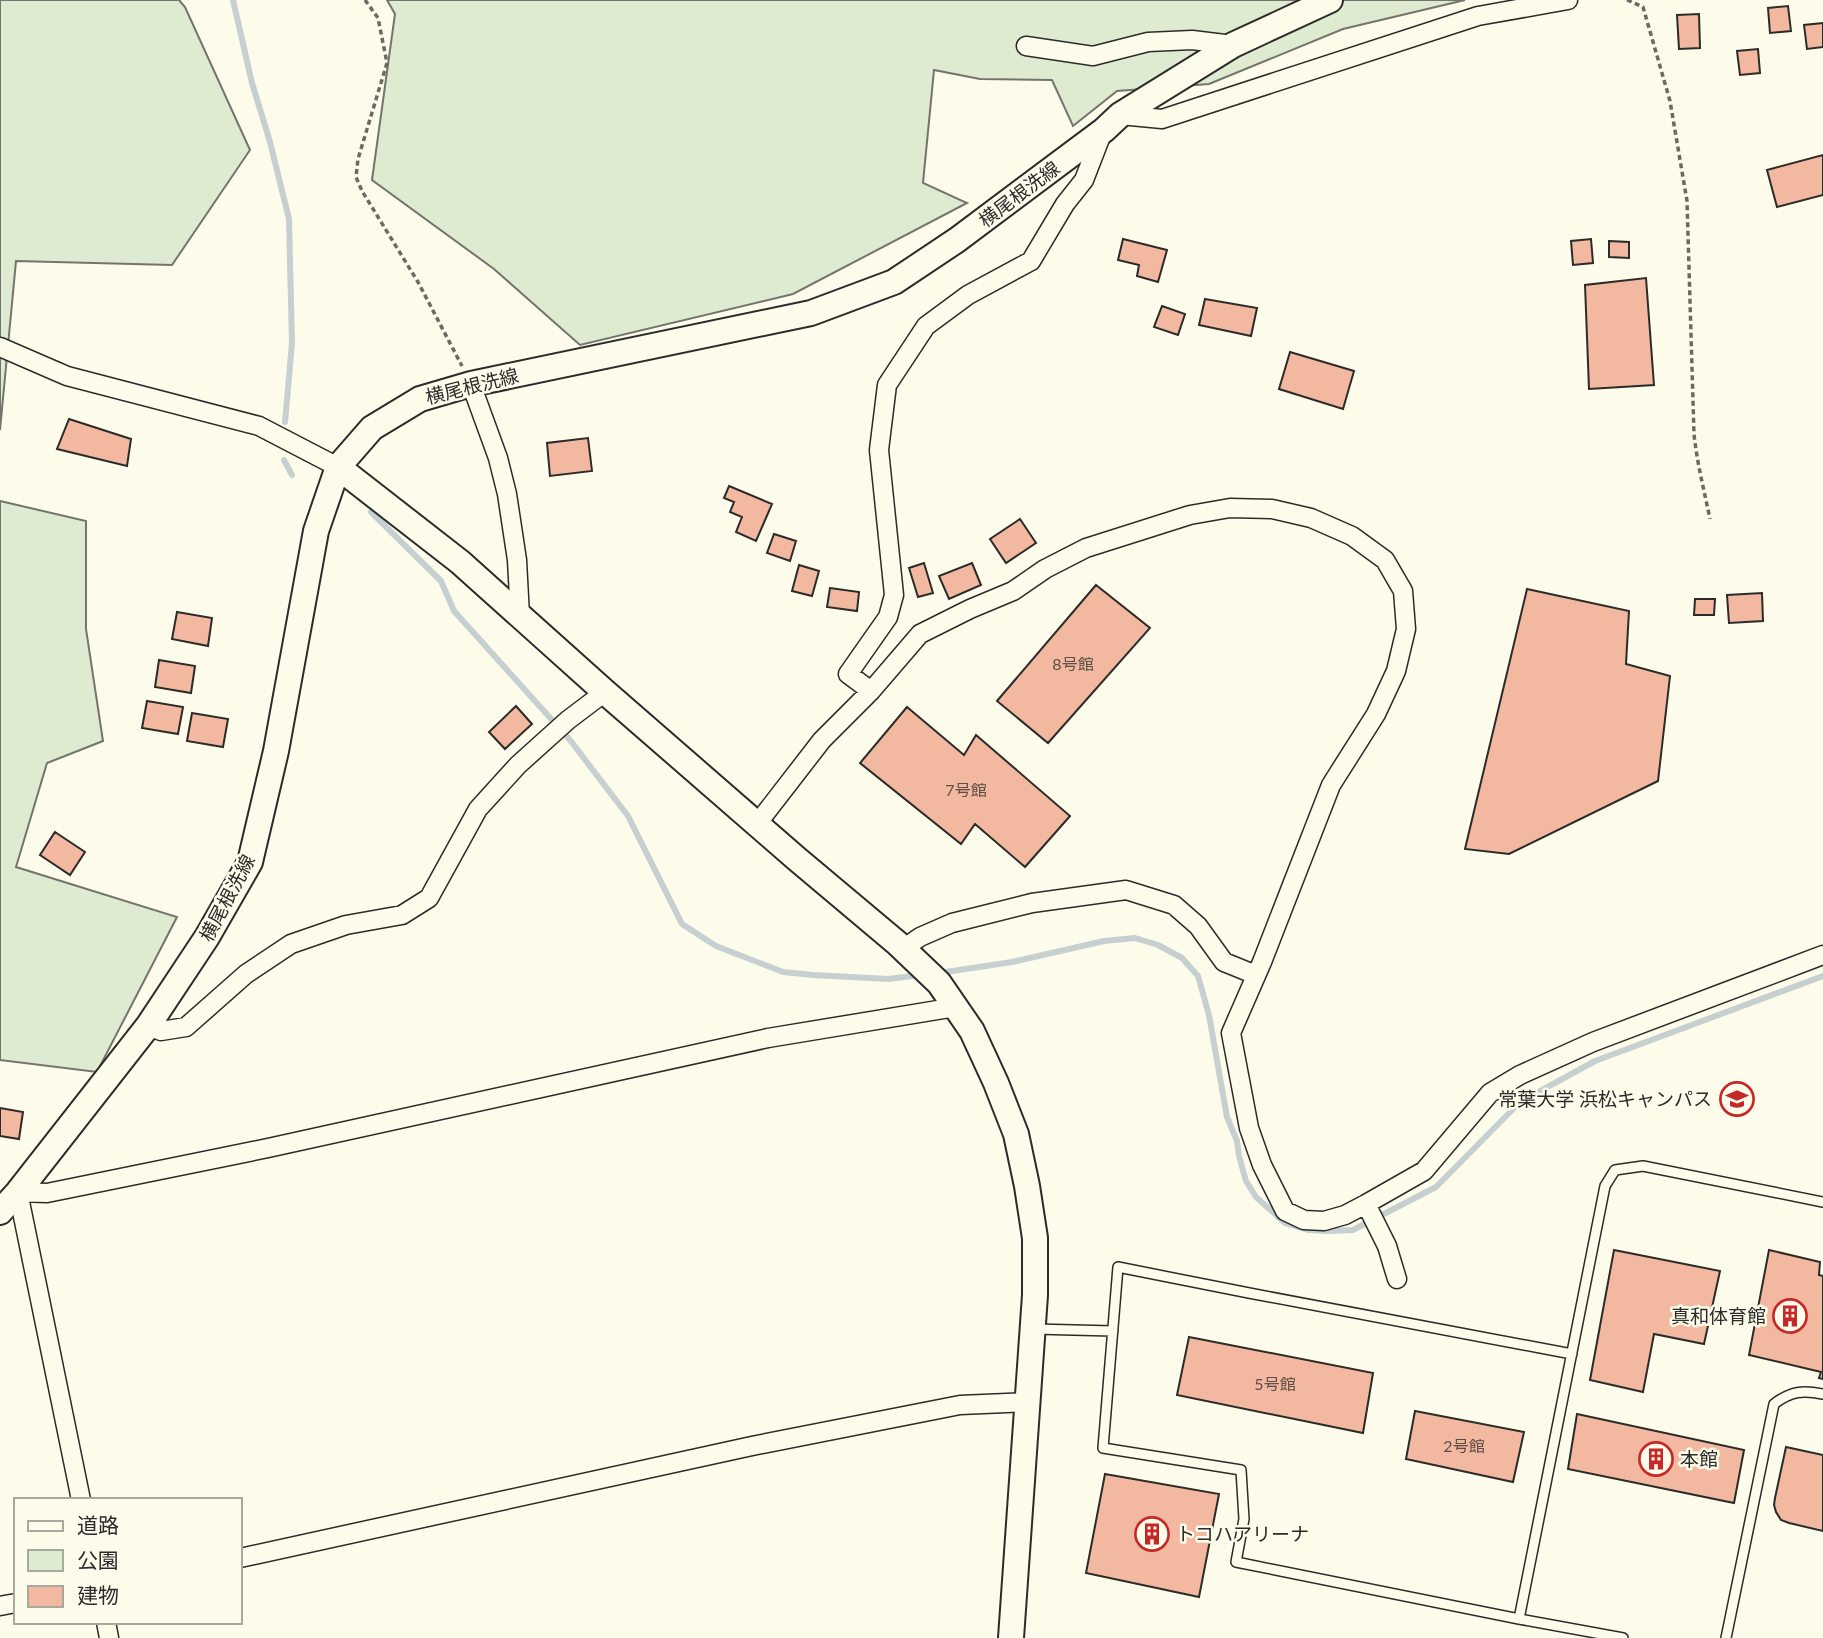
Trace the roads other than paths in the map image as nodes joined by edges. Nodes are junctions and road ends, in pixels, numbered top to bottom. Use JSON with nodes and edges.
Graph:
{"nodes":[{"id":1,"x":1330,"y":0,"type":"edge"},
{"id":2,"x":1568,"y":0,"type":"edge"},
{"id":3,"x":1233,"y":45,"type":"junction"},
{"id":4,"x":1026,"y":46,"type":"dead end"},
{"id":5,"x":1112,"y":123,"type":"junction"},
{"id":6,"x":0,"y":347,"type":"edge"},
{"id":7,"x":471,"y":384,"type":"junction"},
{"id":8,"x":338,"y":467,"type":"junction"},
{"id":9,"x":520,"y":615,"type":"junction"},
{"id":10,"x":870,"y":691,"type":"junction"},
{"id":11,"x":605,"y":692,"type":"junction"},
{"id":12,"x":757,"y":824,"type":"junction"},
{"id":13,"x":903,"y":949,"type":"junction"},
{"id":14,"x":1823,"y":955,"type":"edge"},
{"id":15,"x":1256,"y":975,"type":"junction"},
{"id":16,"x":956,"y":1007,"type":"junction"},
{"id":17,"x":148,"y":1026,"type":"junction"},
{"id":18,"x":18,"y":1192,"type":"junction"},
{"id":19,"x":1823,"y":1202,"type":"edge"},
{"id":20,"x":1369,"y":1209,"type":"junction"},
{"id":21,"x":0,"y":1212,"type":"edge"},
{"id":22,"x":1397,"y":1279,"type":"dead end"},
{"id":23,"x":1033,"y":1329,"type":"junction"},
{"id":24,"x":1113,"y":1331,"type":"junction"},
{"id":25,"x":1572,"y":1353,"type":"junction"},
{"id":26,"x":1823,"y":1394,"type":"edge"},
{"id":27,"x":1028,"y":1402,"type":"junction"},
{"id":28,"x":81,"y":1498,"type":"edge"},
{"id":29,"x":242,"y":1558,"type":"edge"},
{"id":30,"x":1520,"y":1619,"type":"junction"},
{"id":31,"x":1604,"y":1636,"type":"edge"},
{"id":32,"x":1011,"y":1638,"type":"edge"},
{"id":33,"x":1623,"y":1638,"type":"edge"},
{"id":34,"x":1726,"y":1638,"type":"edge"}],
"edges":[{"from":1,"to":3,"type":"main road","name":"横尾根洗線"},
{"from":2,"to":5,"type":"street"},
{"from":3,"to":4,"type":"street"},
{"from":3,"to":5,"type":"main road","name":"横尾根洗線"},
{"from":5,"to":7,"type":"main road","name":"横尾根洗線"},
{"from":5,"to":10,"type":"street"},
{"from":6,"to":8,"type":"street"},
{"from":7,"to":8,"type":"main road","name":"横尾根洗線"},
{"from":7,"to":9,"type":"street"},
{"from":8,"to":9,"type":"main road"},
{"from":8,"to":17,"type":"main road","name":"横尾根洗線"},
{"from":9,"to":11,"type":"main road"},
{"from":10,"to":12,"type":"street"},
{"from":10,"to":15,"type":"street"},
{"from":11,"to":12,"type":"main road"},
{"from":11,"to":17,"type":"street"},
{"from":12,"to":13,"type":"main road"},
{"from":13,"to":15,"type":"street"},
{"from":13,"to":16,"type":"main road"},
{"from":14,"to":20,"type":"street"},
{"from":15,"to":20,"type":"street"},
{"from":16,"to":18,"type":"street"},
{"from":16,"to":23,"type":"main road"},
{"from":17,"to":18,"type":"main road","name":"横尾根洗線"},
{"from":18,"to":21,"type":"main road","name":"横尾根洗線"},
{"from":18,"to":28,"type":"street"},
{"from":19,"to":25,"type":"lane"},
{"from":20,"to":22,"type":"street"},
{"from":23,"to":24,"type":"lane"},
{"from":23,"to":27,"type":"main road"},
{"from":24,"to":25,"type":"lane"},
{"from":24,"to":30,"type":"lane"},
{"from":25,"to":30,"type":"lane"},
{"from":26,"to":34,"type":"lane"},
{"from":27,"to":29,"type":"street"},
{"from":27,"to":32,"type":"main road"},
{"from":30,"to":31,"type":"lane"},
{"from":31,"to":33,"type":"lane"}]}
